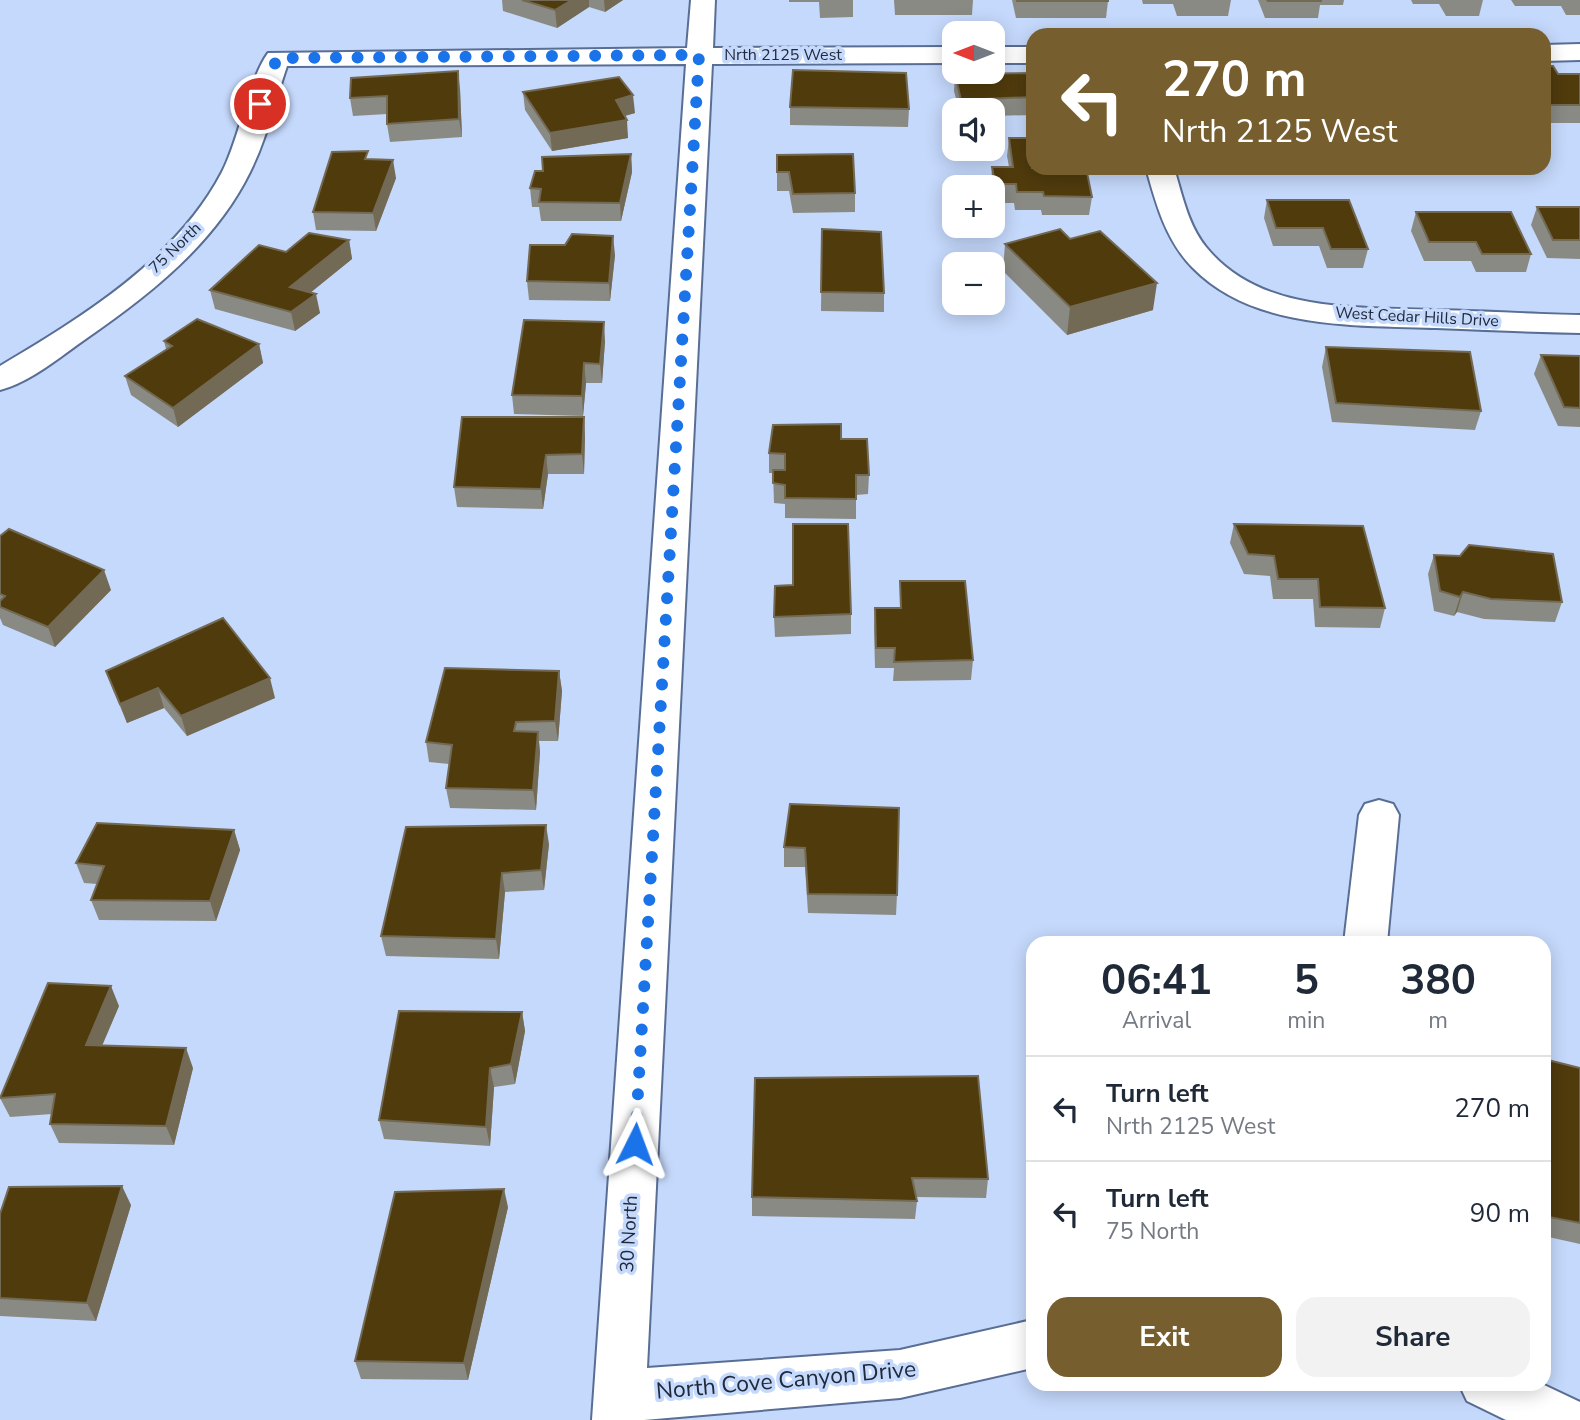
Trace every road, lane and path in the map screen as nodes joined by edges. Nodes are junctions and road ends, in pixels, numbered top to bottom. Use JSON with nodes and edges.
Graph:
{"nodes":[{"id":1,"x":703,"y":0,"type":"edge"},
{"id":2,"x":1580,"y":52,"type":"edge"},
{"id":3,"x":1551,"y":53,"type":"edge"},
{"id":4,"x":699,"y":55,"type":"junction"},
{"id":5,"x":942,"y":55,"type":"edge"},
{"id":6,"x":1005,"y":55,"type":"edge"},
{"id":7,"x":1026,"y":55,"type":"edge"},
{"id":8,"x":277,"y":58,"type":"joint"},
{"id":9,"x":1162,"y":175,"type":"edge"},
{"id":10,"x":1580,"y":324,"type":"edge"},
{"id":11,"x":0,"y":380,"type":"edge"},
{"id":12,"x":1379,"y":815,"type":"dead end"},
{"id":13,"x":1366,"y":936,"type":"edge"},
{"id":14,"x":1026,"y":1345,"type":"edge"},
{"id":15,"x":1500,"y":1391,"type":"edge"},
{"id":16,"x":619,"y":1407,"type":"edge"},
{"id":17,"x":1562,"y":1420,"type":"edge"}],
"edges":[{"from":1,"to":4,"type":"street","name":"30 North"},
{"from":2,"to":3,"type":"street"},
{"from":4,"to":5,"type":"street","name":"Nrth 2125 West"},
{"from":4,"to":8,"type":"street","name":"Nrth 2125 West"},
{"from":4,"to":16,"type":"street","name":"30 North"},
{"from":6,"to":7,"type":"street"},
{"from":8,"to":11,"type":"street","name":"75 North"},
{"from":9,"to":10,"type":"street","name":"West Cedar Hills Drive"},
{"from":12,"to":13,"type":"street"},
{"from":14,"to":16,"type":"street","name":"North Cove Canyon Drive"},
{"from":15,"to":17,"type":"street"}]}
